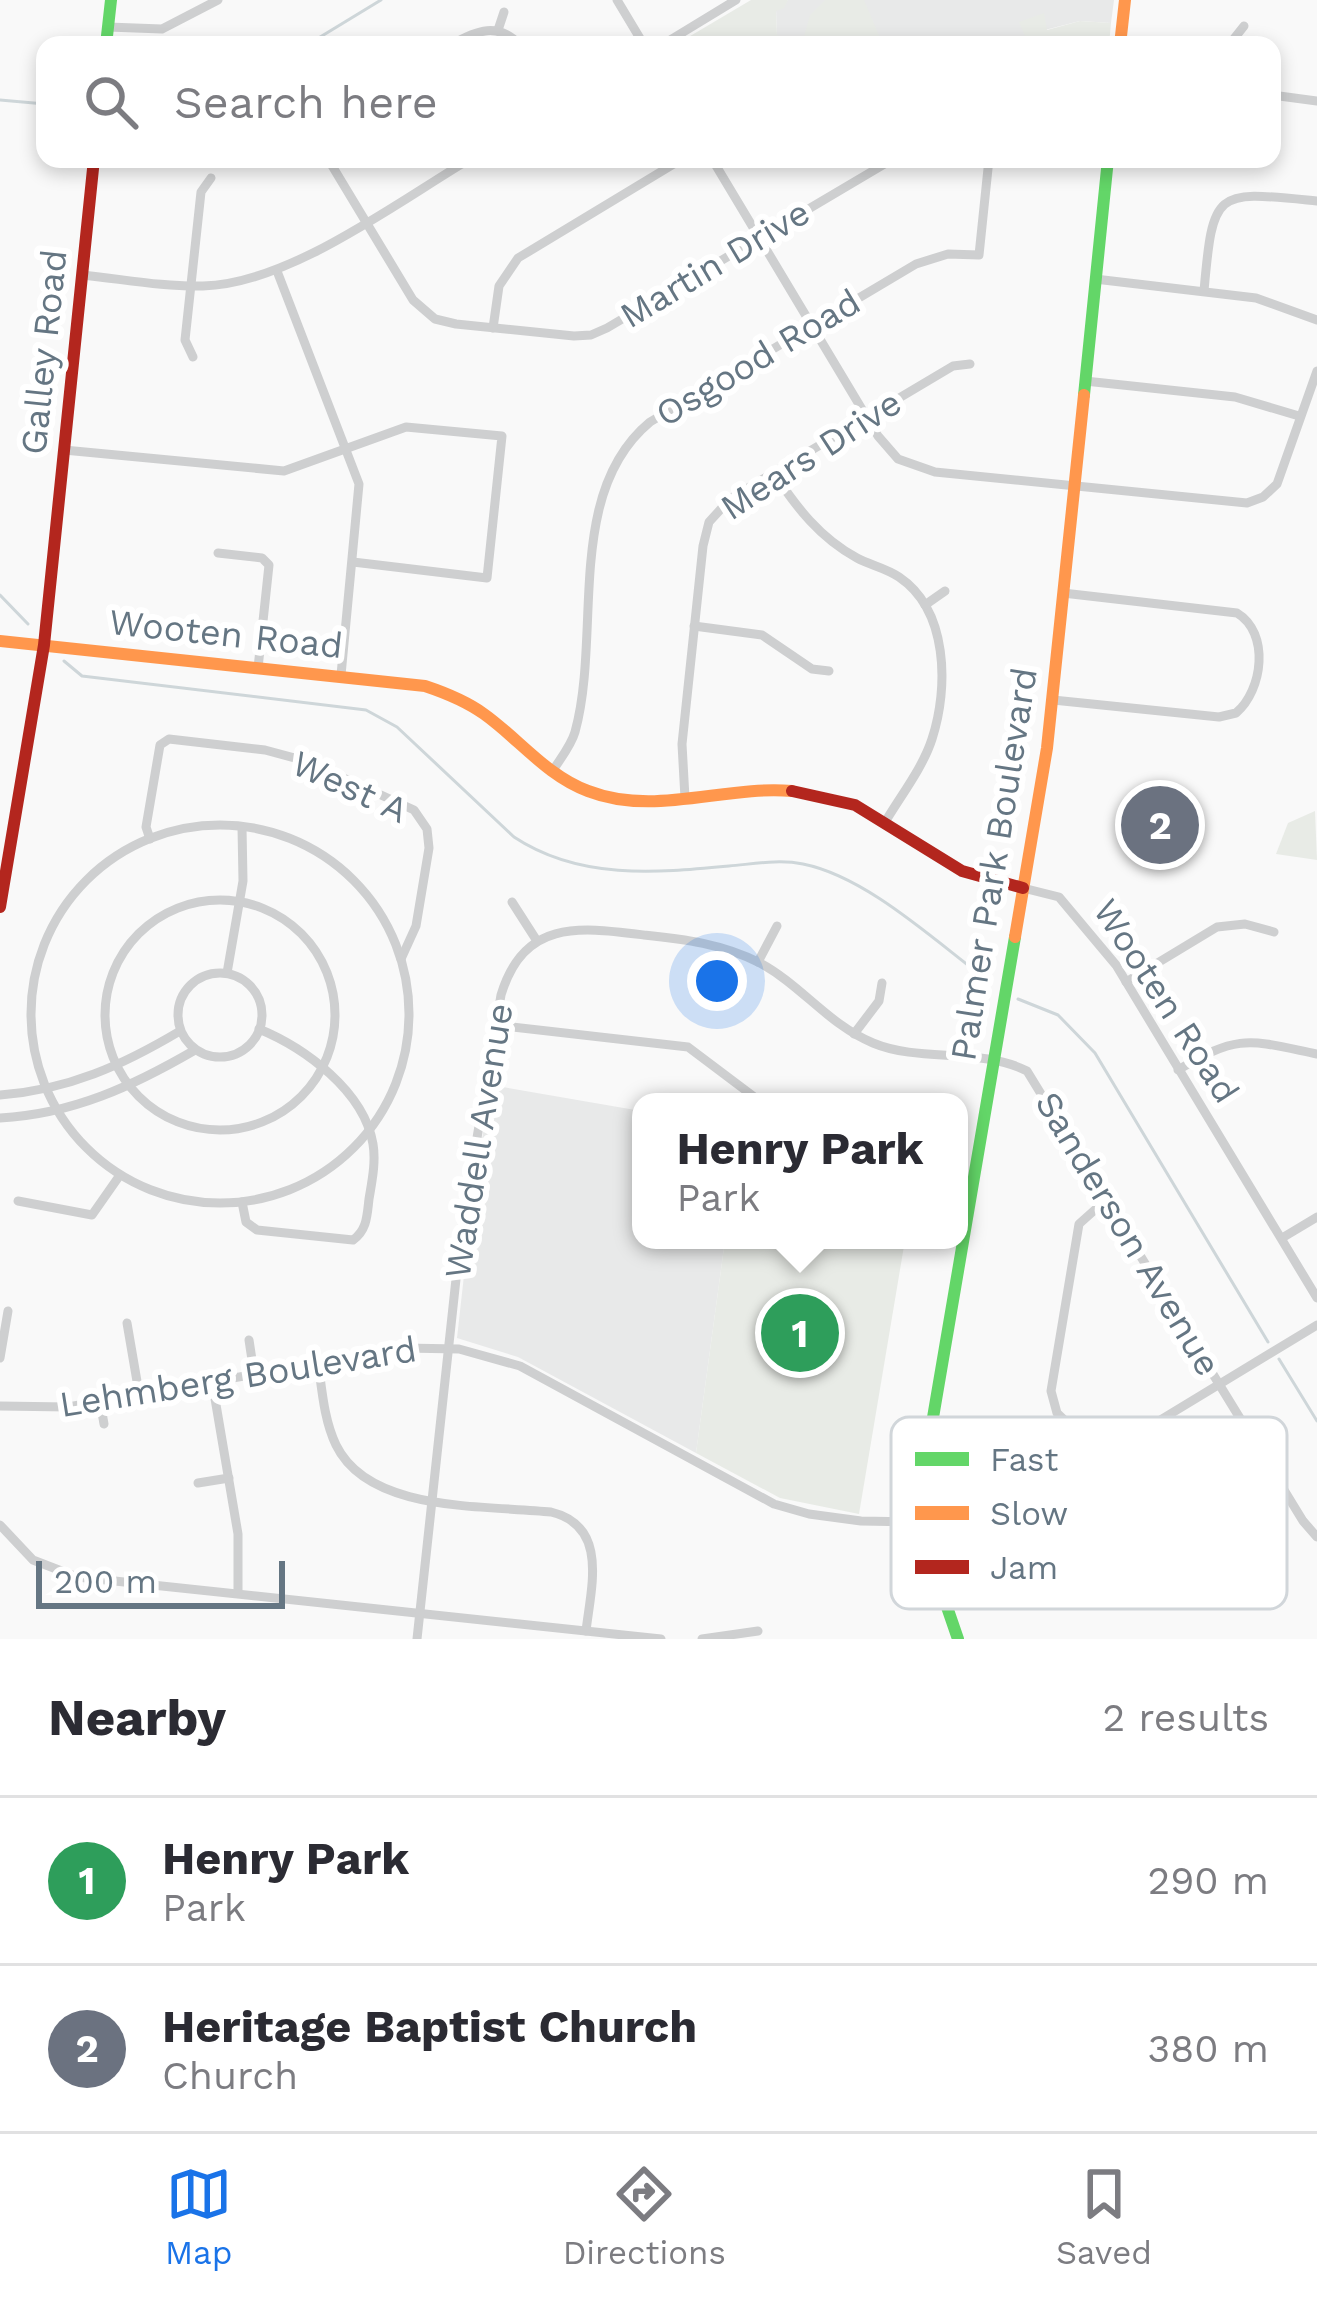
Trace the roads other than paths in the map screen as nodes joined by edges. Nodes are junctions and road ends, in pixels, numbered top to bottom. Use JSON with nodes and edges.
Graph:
{"nodes":[{"id":1,"x":111,"y":0,"type":"edge"},
{"id":2,"x":218,"y":0,"type":"edge"},
{"id":3,"x":617,"y":0,"type":"edge"},
{"id":4,"x":736,"y":0,"type":"edge"},
{"id":5,"x":1125,"y":0,"type":"edge"},
{"id":6,"x":504,"y":12,"type":"dead end"},
{"id":7,"x":1244,"y":26,"type":"dead end"},
{"id":8,"x":108,"y":27,"type":"junction"},
{"id":9,"x":498,"y":30,"type":"junction"},
{"id":10,"x":107,"y":36,"type":"edge"},
{"id":11,"x":468,"y":36,"type":"edge"},
{"id":12,"x":507,"y":36,"type":"edge"},
{"id":13,"x":639,"y":36,"type":"edge"},
{"id":14,"x":677,"y":36,"type":"edge"},
{"id":15,"x":1121,"y":36,"type":"edge"},
{"id":16,"x":1236,"y":36,"type":"edge"},
{"id":17,"x":1281,"y":96,"type":"edge"},
{"id":18,"x":1317,"y":100,"type":"edge"},
{"id":19,"x":93,"y":168,"type":"edge"},
{"id":20,"x":333,"y":168,"type":"edge"},
{"id":21,"x":455,"y":168,"type":"edge"},
{"id":22,"x":667,"y":168,"type":"edge"},
{"id":23,"x":718,"y":168,"type":"edge"},
{"id":24,"x":878,"y":168,"type":"edge"},
{"id":25,"x":988,"y":168,"type":"edge"},
{"id":26,"x":1107,"y":168,"type":"edge"},
{"id":27,"x":211,"y":178,"type":"dead end"},
{"id":28,"x":1317,"y":201,"type":"edge"},
{"id":29,"x":365,"y":221,"type":"junction"},
{"id":30,"x":760,"y":237,"type":"junction"},
{"id":31,"x":278,"y":271,"type":"junction"},
{"id":32,"x":82,"y":275,"type":"junction"},
{"id":33,"x":1095,"y":280,"type":"junction"},
{"id":34,"x":191,"y":286,"type":"junction"},
{"id":35,"x":1204,"y":291,"type":"junction"},
{"id":36,"x":1317,"y":320,"type":"edge"},
{"id":37,"x":812,"y":326,"type":"junction"},
{"id":38,"x":493,"y":328,"type":"junction"},
{"id":39,"x":193,"y":356,"type":"dead end"},
{"id":40,"x":970,"y":364,"type":"dead end"},
{"id":41,"x":1317,"y":371,"type":"edge"},
{"id":42,"x":1085,"y":381,"type":"junction"},
{"id":43,"x":1299,"y":416,"type":"junction"},
{"id":44,"x":866,"y":418,"type":"junction"},
{"id":45,"x":346,"y":448,"type":"junction"},
{"id":46,"x":64,"y":450,"type":"junction"},
{"id":47,"x":774,"y":472,"type":"junction"},
{"id":48,"x":1075,"y":487,"type":"junction"},
{"id":49,"x":218,"y":553,"type":"dead end"},
{"id":50,"x":353,"y":562,"type":"junction"},
{"id":51,"x":945,"y":591,"type":"dead end"},
{"id":52,"x":1063,"y":593,"type":"junction"},
{"id":53,"x":926,"y":605,"type":"junction"},
{"id":54,"x":1263,"y":612,"type":"dead end"},
{"id":55,"x":1250,"y":621,"type":"junction"},
{"id":56,"x":694,"y":626,"type":"junction"},
{"id":57,"x":0,"y":641,"type":"edge"},
{"id":58,"x":44,"y":645,"type":"junction"},
{"id":59,"x":258,"y":668,"type":"junction"},
{"id":60,"x":829,"y":671,"type":"dead end"},
{"id":61,"x":341,"y":675,"type":"junction"},
{"id":62,"x":1053,"y":700,"type":"junction"},
{"id":63,"x":1242,"y":709,"type":"junction"},
{"id":64,"x":1254,"y":722,"type":"dead end"},
{"id":65,"x":552,"y":772,"type":"junction"},
{"id":66,"x":686,"y":798,"type":"junction"},
{"id":67,"x":886,"y":819,"type":"junction"},
{"id":68,"x":242,"y":827,"type":"junction"},
{"id":69,"x":151,"y":839,"type":"junction"},
{"id":70,"x":1023,"y":888,"type":"junction"},
{"id":71,"x":240,"y":901,"type":"junction"},
{"id":72,"x":512,"y":902,"type":"dead end"},
{"id":73,"x":0,"y":907,"type":"edge"},
{"id":74,"x":777,"y":926,"type":"dead end"},
{"id":75,"x":1274,"y":932,"type":"dead end"},
{"id":76,"x":538,"y":941,"type":"junction"},
{"id":77,"x":401,"y":959,"type":"junction"},
{"id":78,"x":758,"y":962,"type":"junction"},
{"id":79,"x":227,"y":973,"type":"junction"},
{"id":80,"x":1126,"y":982,"type":"junction"},
{"id":81,"x":882,"y":983,"type":"dead end"},
{"id":82,"x":495,"y":1025,"type":"junction"},
{"id":83,"x":259,"y":1029,"type":"junction"},
{"id":84,"x":180,"y":1031,"type":"junction"},
{"id":85,"x":854,"y":1034,"type":"junction"},
{"id":86,"x":195,"y":1050,"type":"junction"},
{"id":87,"x":1317,"y":1054,"type":"edge"},
{"id":88,"x":994,"y":1061,"type":"junction"},
{"id":89,"x":323,"y":1066,"type":"junction"},
{"id":90,"x":117,"y":1067,"type":"junction"},
{"id":91,"x":1178,"y":1070,"type":"junction"},
{"id":92,"x":130,"y":1087,"type":"junction"},
{"id":93,"x":46,"y":1089,"type":"junction"},
{"id":94,"x":749,"y":1093,"type":"edge"},
{"id":95,"x":0,"y":1095,"type":"edge"},
{"id":96,"x":56,"y":1110,"type":"junction"},
{"id":97,"x":0,"y":1118,"type":"edge"},
{"id":98,"x":370,"y":1130,"type":"junction"},
{"id":99,"x":120,"y":1175,"type":"junction"},
{"id":100,"x":1107,"y":1199,"type":"junction"},
{"id":101,"x":18,"y":1201,"type":"dead end"},
{"id":102,"x":185,"y":1201,"type":"junction"},
{"id":103,"x":242,"y":1202,"type":"junction"},
{"id":104,"x":968,"y":1210,"type":"edge"},
{"id":105,"x":181,"y":1216,"type":"dead end"},
{"id":106,"x":1317,"y":1217,"type":"edge"},
{"id":107,"x":1282,"y":1238,"type":"junction"},
{"id":108,"x":961,"y":1249,"type":"edge"},
{"id":109,"x":1317,"y":1298,"type":"edge"},
{"id":110,"x":8,"y":1311,"type":"dead end"},
{"id":111,"x":127,"y":1322,"type":"dead end"},
{"id":112,"x":1317,"y":1324,"type":"edge"},
{"id":113,"x":249,"y":1340,"type":"dead end"},
{"id":114,"x":448,"y":1347,"type":"junction"},
{"id":115,"x":0,"y":1358,"type":"edge"},
{"id":116,"x":318,"y":1362,"type":"junction"},
{"id":117,"x":254,"y":1373,"type":"junction"},
{"id":118,"x":212,"y":1381,"type":"junction"},
{"id":119,"x":1219,"y":1384,"type":"junction"},
{"id":120,"x":569,"y":1391,"type":"junction"},
{"id":121,"x":139,"y":1393,"type":"junction"},
{"id":122,"x":100,"y":1401,"type":"junction"},
{"id":123,"x":561,"y":1404,"type":"dead end"},
{"id":124,"x":0,"y":1406,"type":"edge"},
{"id":125,"x":932,"y":1417,"type":"edge"},
{"id":126,"x":1062,"y":1417,"type":"edge"},
{"id":127,"x":1165,"y":1417,"type":"edge"},
{"id":128,"x":1239,"y":1417,"type":"edge"},
{"id":129,"x":104,"y":1424,"type":"dead end"},
{"id":130,"x":229,"y":1478,"type":"junction"},
{"id":131,"x":734,"y":1482,"type":"junction"},
{"id":132,"x":198,"y":1484,"type":"dead end"},
{"id":133,"x":1287,"y":1492,"type":"edge"},
{"id":134,"x":725,"y":1495,"type":"dead end"},
{"id":135,"x":432,"y":1500,"type":"junction"},
{"id":136,"x":891,"y":1522,"type":"edge"},
{"id":137,"x":0,"y":1525,"type":"edge"},
{"id":138,"x":1317,"y":1537,"type":"edge"},
{"id":139,"x":238,"y":1594,"type":"junction"},
{"id":140,"x":946,"y":1609,"type":"edge"},
{"id":141,"x":420,"y":1613,"type":"junction"},
{"id":142,"x":586,"y":1631,"type":"junction"},
{"id":143,"x":758,"y":1631,"type":"dead end"},
{"id":144,"x":417,"y":1639,"type":"edge"},
{"id":145,"x":661,"y":1639,"type":"edge"},
{"id":146,"x":702,"y":1639,"type":"edge"},
{"id":147,"x":958,"y":1639,"type":"edge"}],
"edges":[{"from":1,"to":8,"type":"main road"},
{"from":2,"to":8,"type":"street"},
{"from":3,"to":13,"type":"street"},
{"from":4,"to":14,"type":"street"},
{"from":5,"to":15,"type":"main road"},
{"from":6,"to":9,"type":"street"},
{"from":7,"to":16,"type":"street"},
{"from":8,"to":10,"type":"main road"},
{"from":9,"to":11,"type":"street"},
{"from":9,"to":12,"type":"street"},
{"from":17,"to":18,"type":"street"},
{"from":19,"to":32,"type":"main road","name":"Galley Road"},
{"from":20,"to":29,"type":"street","name":"Martin Drive"},
{"from":21,"to":29,"type":"street"},
{"from":22,"to":38,"type":"street"},
{"from":23,"to":30,"type":"street"},
{"from":24,"to":30,"type":"street","name":"Martin Drive"},
{"from":25,"to":37,"type":"street","name":"Osgood Road"},
{"from":26,"to":33,"type":"main road","name":"Palmer Park Boulevard"},
{"from":27,"to":34,"type":"street"},
{"from":28,"to":35,"type":"street"},
{"from":29,"to":31,"type":"street"},
{"from":29,"to":38,"type":"street","name":"Martin Drive"},
{"from":30,"to":37,"type":"street"},
{"from":30,"to":38,"type":"street","name":"Martin Drive"},
{"from":31,"to":34,"type":"street"},
{"from":31,"to":45,"type":"street"},
{"from":32,"to":34,"type":"street"},
{"from":32,"to":46,"type":"main road","name":"Galley Road"},
{"from":33,"to":35,"type":"street"},
{"from":33,"to":42,"type":"main road","name":"Palmer Park Boulevard"},
{"from":34,"to":39,"type":"street"},
{"from":35,"to":36,"type":"street"},
{"from":37,"to":44,"type":"street"},
{"from":37,"to":65,"type":"street","name":"Osgood Road"},
{"from":40,"to":44,"type":"street","name":"Mears Drive"},
{"from":41,"to":43,"type":"street"},
{"from":42,"to":43,"type":"street"},
{"from":42,"to":48,"type":"main road","name":"Palmer Park Boulevard"},
{"from":43,"to":48,"type":"street"},
{"from":44,"to":47,"type":"street","name":"Mears Drive"},
{"from":44,"to":48,"type":"street"},
{"from":45,"to":46,"type":"street"},
{"from":45,"to":50,"type":"street"},
{"from":45,"to":50,"type":"street"},
{"from":46,"to":58,"type":"main road","name":"Galley Road"},
{"from":47,"to":53,"type":"street"},
{"from":47,"to":56,"type":"street","name":"Mears Drive"},
{"from":48,"to":52,"type":"main road","name":"Palmer Park Boulevard"},
{"from":49,"to":59,"type":"street"},
{"from":50,"to":61,"type":"street"},
{"from":51,"to":53,"type":"street"},
{"from":52,"to":55,"type":"street"},
{"from":52,"to":62,"type":"main road","name":"Palmer Park Boulevard"},
{"from":53,"to":67,"type":"street"},
{"from":54,"to":55,"type":"street"},
{"from":55,"to":63,"type":"street"},
{"from":56,"to":60,"type":"street"},
{"from":56,"to":66,"type":"street","name":"Mears Drive"},
{"from":57,"to":58,"type":"main road","name":"Wooten Road"},
{"from":58,"to":59,"type":"main road","name":"Wooten Road"},
{"from":58,"to":73,"type":"main road","name":"Galley Road"},
{"from":59,"to":61,"type":"main road","name":"Wooten Road"},
{"from":61,"to":65,"type":"main road","name":"Wooten Road"},
{"from":62,"to":63,"type":"street"},
{"from":62,"to":70,"type":"main road","name":"Palmer Park Boulevard"},
{"from":63,"to":64,"type":"street"},
{"from":65,"to":66,"type":"main road","name":"Wooten Road"},
{"from":66,"to":67,"type":"main road","name":"Wooten Road"},
{"from":67,"to":70,"type":"main road","name":"Wooten Road"},
{"from":68,"to":69,"type":"street"},
{"from":68,"to":71,"type":"street"},
{"from":68,"to":77,"type":"street"},
{"from":69,"to":77,"type":"street","name":"West A"},
{"from":69,"to":93,"type":"street"},
{"from":70,"to":80,"type":"street","name":"Wooten Road"},
{"from":70,"to":88,"type":"main road","name":"Palmer Park Boulevard"},
{"from":71,"to":79,"type":"street"},
{"from":71,"to":89,"type":"street"},
{"from":71,"to":90,"type":"street"},
{"from":72,"to":76,"type":"street"},
{"from":74,"to":78,"type":"street"},
{"from":75,"to":80,"type":"street"},
{"from":76,"to":78,"type":"street","name":"Sanderson Avenue"},
{"from":76,"to":82,"type":"street","name":"Waddell Avenue"},
{"from":77,"to":98,"type":"street"},
{"from":78,"to":85,"type":"street","name":"Sanderson Avenue"},
{"from":79,"to":83,"type":"street"},
{"from":79,"to":84,"type":"street"},
{"from":80,"to":91,"type":"street","name":"Wooten Road"},
{"from":81,"to":85,"type":"street"},
{"from":82,"to":94,"type":"street"},
{"from":82,"to":114,"type":"street","name":"Waddell Avenue"},
{"from":83,"to":86,"type":"street"},
{"from":83,"to":89,"type":"street"},
{"from":84,"to":86,"type":"street"},
{"from":84,"to":90,"type":"street"},
{"from":85,"to":88,"type":"street","name":"Sanderson Avenue"},
{"from":86,"to":92,"type":"street"},
{"from":87,"to":91,"type":"street"},
{"from":88,"to":100,"type":"street","name":"Sanderson Avenue"},
{"from":88,"to":104,"type":"main road","name":"Palmer Park Boulevard"},
{"from":89,"to":92,"type":"street"},
{"from":89,"to":98,"type":"street"},
{"from":90,"to":92,"type":"street"},
{"from":90,"to":93,"type":"street"},
{"from":91,"to":107,"type":"street","name":"Wooten Road"},
{"from":92,"to":96,"type":"street"},
{"from":93,"to":95,"type":"street"},
{"from":93,"to":96,"type":"street"},
{"from":96,"to":97,"type":"street"},
{"from":96,"to":99,"type":"street"},
{"from":98,"to":103,"type":"street"},
{"from":98,"to":103,"type":"street"},
{"from":99,"to":101,"type":"street"},
{"from":99,"to":102,"type":"street"},
{"from":100,"to":119,"type":"street","name":"Sanderson Avenue"},
{"from":100,"to":126,"type":"street"},
{"from":102,"to":103,"type":"street"},
{"from":102,"to":105,"type":"street"},
{"from":106,"to":107,"type":"street"},
{"from":107,"to":109,"type":"street","name":"Wooten Road"},
{"from":108,"to":125,"type":"main road","name":"Palmer Park Boulevard"},
{"from":110,"to":115,"type":"street"},
{"from":111,"to":121,"type":"street"},
{"from":112,"to":119,"type":"street"},
{"from":113,"to":117,"type":"street"},
{"from":114,"to":116,"type":"street","name":"Lehmberg Boulevard"},
{"from":114,"to":120,"type":"street","name":"Lehmberg Boulevard"},
{"from":114,"to":135,"type":"street","name":"Waddell Avenue"},
{"from":116,"to":117,"type":"street","name":"Lehmberg Boulevard"},
{"from":116,"to":135,"type":"street"},
{"from":117,"to":118,"type":"street","name":"Lehmberg Boulevard"},
{"from":118,"to":121,"type":"street","name":"Lehmberg Boulevard"},
{"from":118,"to":130,"type":"street"},
{"from":119,"to":127,"type":"street"},
{"from":119,"to":128,"type":"street","name":"Sanderson Avenue"},
{"from":120,"to":123,"type":"street"},
{"from":120,"to":131,"type":"street","name":"Lehmberg Boulevard"},
{"from":121,"to":122,"type":"street","name":"Lehmberg Boulevard"},
{"from":122,"to":124,"type":"street","name":"Lehmberg Boulevard"},
{"from":122,"to":129,"type":"street"},
{"from":130,"to":132,"type":"street"},
{"from":130,"to":139,"type":"street"},
{"from":131,"to":134,"type":"street"},
{"from":131,"to":136,"type":"street","name":"Lehmberg Boulevard"},
{"from":133,"to":138,"type":"street","name":"Sanderson Avenue"},
{"from":135,"to":141,"type":"street","name":"Waddell Avenue"},
{"from":135,"to":142,"type":"street"},
{"from":137,"to":139,"type":"street"},
{"from":139,"to":141,"type":"street"},
{"from":140,"to":147,"type":"main road","name":"Palmer Park Boulevard"},
{"from":141,"to":142,"type":"street"},
{"from":141,"to":144,"type":"street","name":"Waddell Avenue"},
{"from":142,"to":145,"type":"street"},
{"from":143,"to":146,"type":"street"}]}
